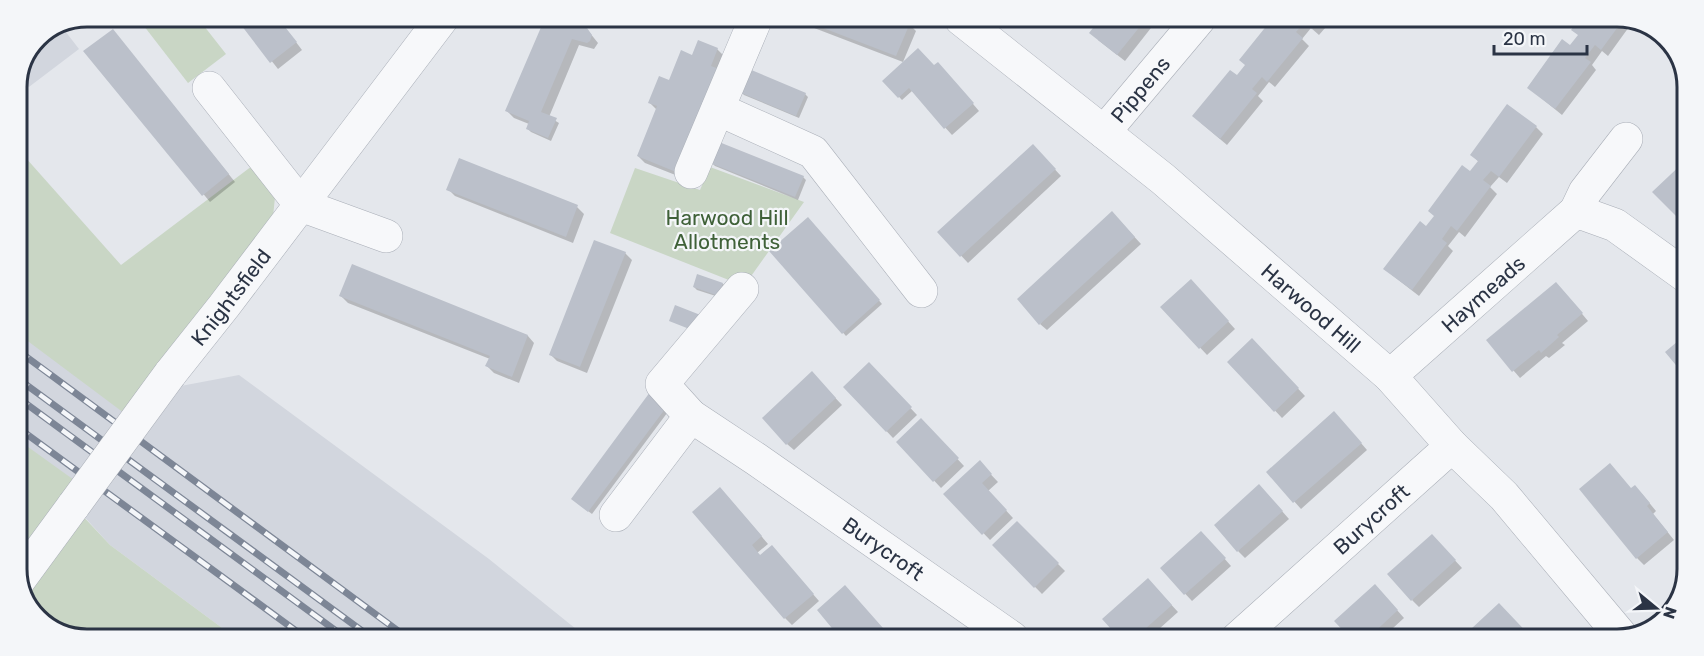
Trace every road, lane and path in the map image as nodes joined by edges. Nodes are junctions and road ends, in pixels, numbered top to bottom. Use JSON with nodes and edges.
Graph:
{"nodes":[{"id":1,"x":435,"y":27,"type":"edge"},
{"id":2,"x":752,"y":27,"type":"edge"},
{"id":3,"x":971,"y":27,"type":"edge"},
{"id":4,"x":1192,"y":27,"type":"edge"},
{"id":5,"x":209,"y":88,"type":"dead end"},
{"id":6,"x":718,"y":109,"type":"junction"},
{"id":7,"x":1104,"y":132,"type":"junction"},
{"id":8,"x":1626,"y":139,"type":"dead end"},
{"id":9,"x":691,"y":172,"type":"dead end"},
{"id":10,"x":301,"y":205,"type":"junction"},
{"id":11,"x":1576,"y":212,"type":"junction"},
{"id":12,"x":386,"y":236,"type":"dead end"},
{"id":13,"x":1677,"y":270,"type":"edge"},
{"id":14,"x":741,"y":288,"type":"dead end"},
{"id":15,"x":921,"y":291,"type":"dead end"},
{"id":16,"x":1390,"y":376,"type":"junction"},
{"id":17,"x":691,"y":416,"type":"junction"},
{"id":18,"x":1452,"y":446,"type":"junction"},
{"id":19,"x":616,"y":515,"type":"dead end"},
{"id":20,"x":27,"y":569,"type":"edge"},
{"id":21,"x":999,"y":629,"type":"edge"},
{"id":22,"x":1248,"y":629,"type":"edge"},
{"id":23,"x":1615,"y":629,"type":"edge"}],
"edges":[{"from":1,"to":10,"type":"street","name":"Knightsfield"},
{"from":2,"to":6,"type":"street"},
{"from":3,"to":7,"type":"street","name":"Harwood Hill"},
{"from":4,"to":7,"type":"street","name":"Pippens"},
{"from":5,"to":10,"type":"street"},
{"from":6,"to":9,"type":"street"},
{"from":6,"to":15,"type":"street"},
{"from":7,"to":16,"type":"street","name":"Harwood Hill"},
{"from":8,"to":11,"type":"street","name":"Haymeads"},
{"from":10,"to":12,"type":"street"},
{"from":10,"to":20,"type":"street","name":"Knightsfield","bridge":true},
{"from":11,"to":13,"type":"street"},
{"from":11,"to":16,"type":"street","name":"Haymeads"},
{"from":14,"to":17,"type":"street","name":"Burycroft"},
{"from":16,"to":18,"type":"street","name":"Harwood Hill"},
{"from":17,"to":19,"type":"street"},
{"from":17,"to":21,"type":"street","name":"Burycroft"},
{"from":18,"to":22,"type":"street","name":"Burycroft"},
{"from":18,"to":23,"type":"street","name":"Harwood Hill"}]}
